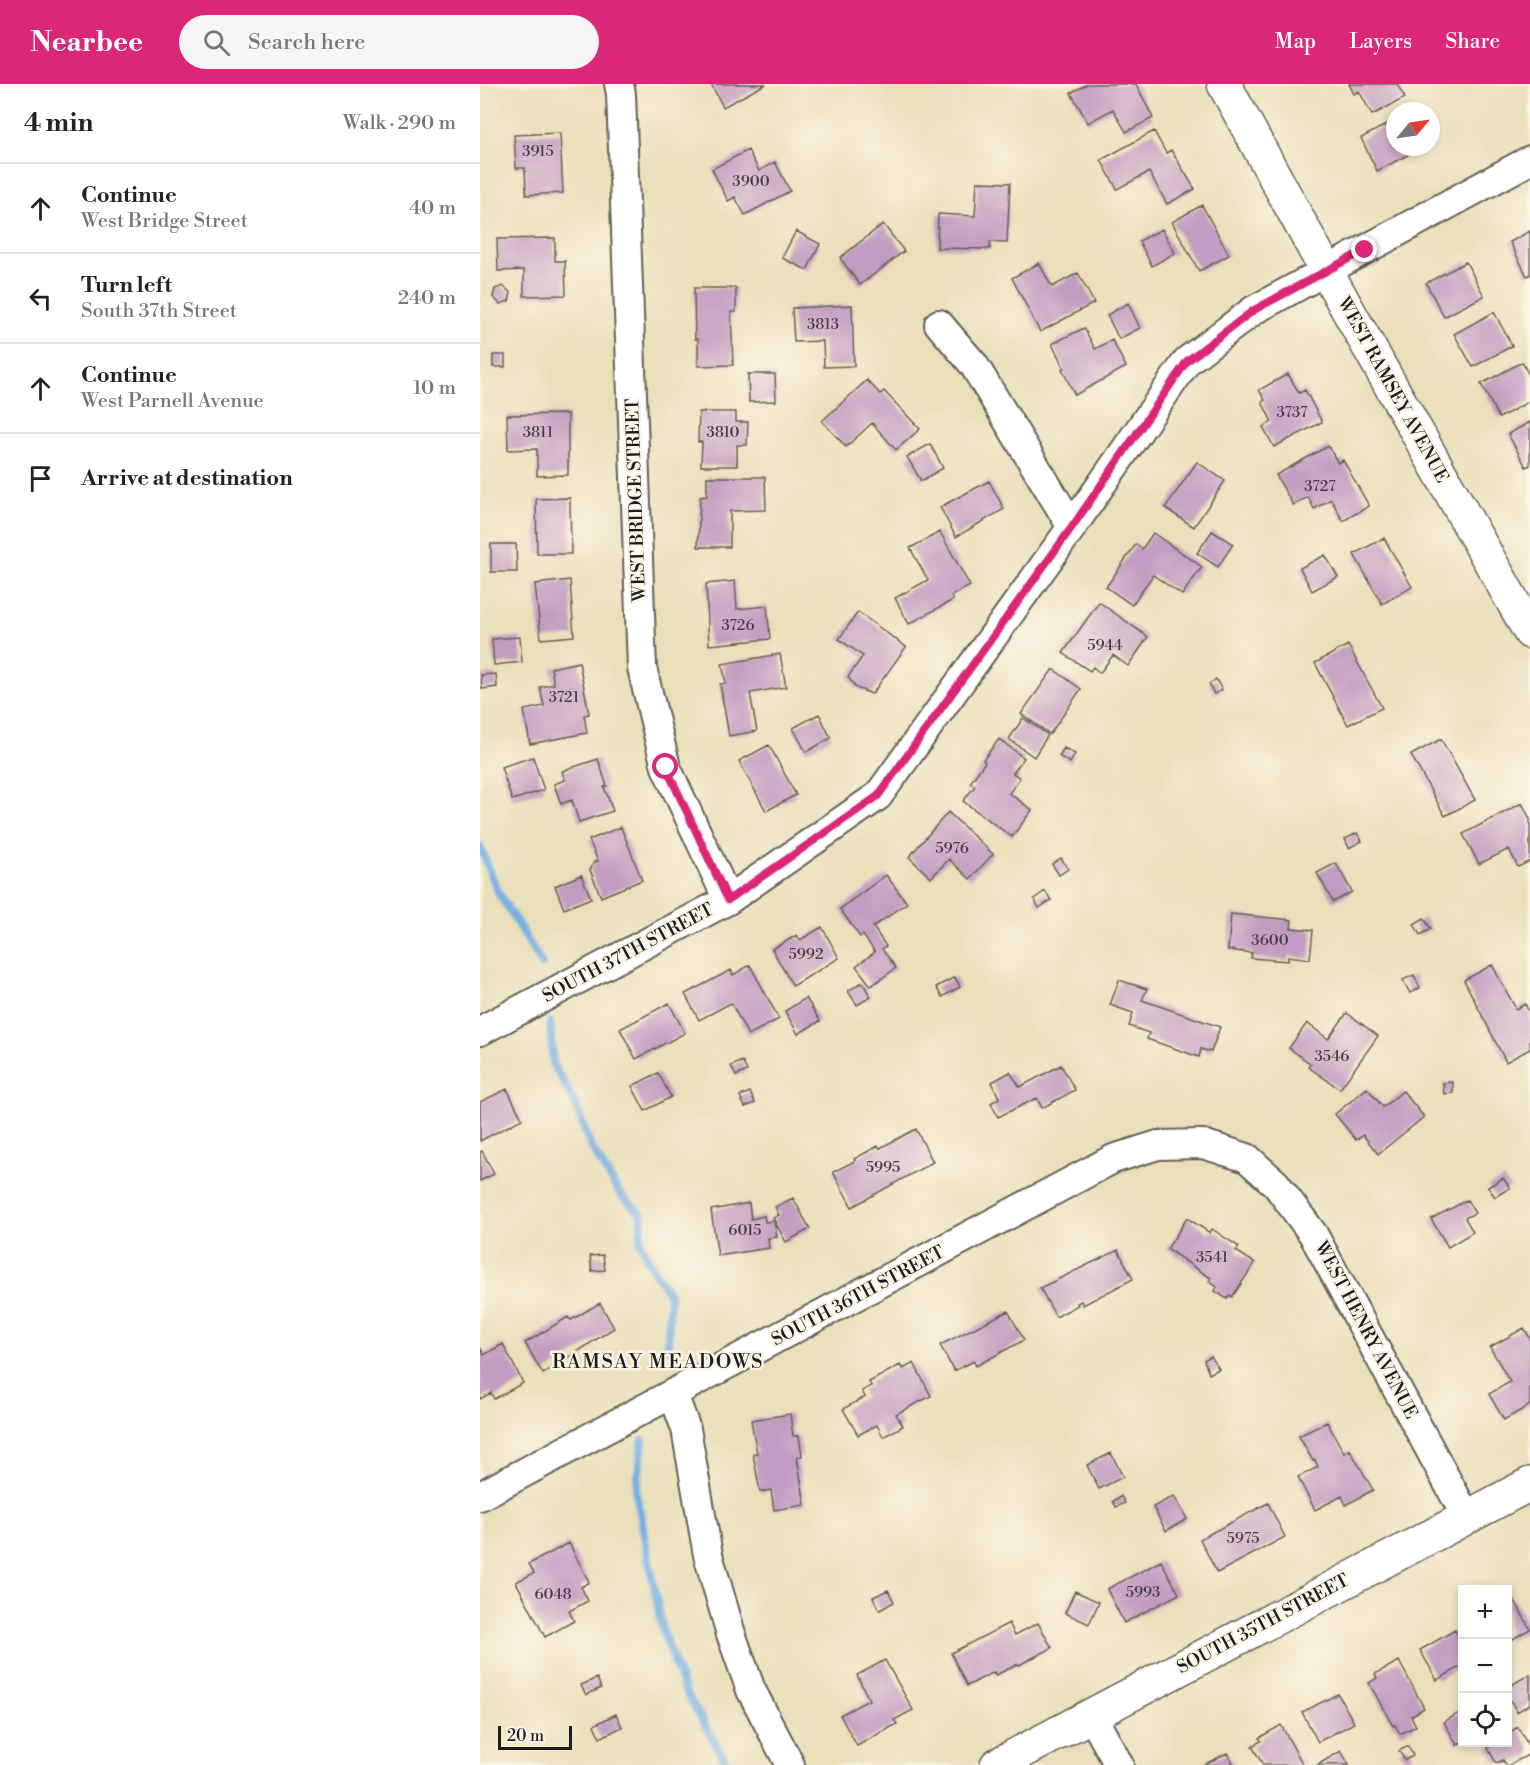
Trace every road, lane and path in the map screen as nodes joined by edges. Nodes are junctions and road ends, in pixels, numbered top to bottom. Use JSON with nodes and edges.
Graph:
{"nodes":[{"id":1,"x":619,"y":84,"type":"edge"},
{"id":2,"x":1224,"y":84,"type":"edge"},
{"id":3,"x":1530,"y":160,"type":"edge"},
{"id":4,"x":1326,"y":271,"type":"junction"},
{"id":5,"x":939,"y":324,"type":"dead end"},
{"id":6,"x":1072,"y":527,"type":"junction"},
{"id":7,"x":1530,"y":632,"type":"edge"},
{"id":8,"x":728,"y":900,"type":"junction"},
{"id":9,"x":480,"y":1031,"type":"edge"},
{"id":10,"x":1247,"y":1158,"type":"joint"},
{"id":11,"x":672,"y":1394,"type":"junction"},
{"id":12,"x":1530,"y":1484,"type":"edge"},
{"id":13,"x":480,"y":1496,"type":"edge"},
{"id":14,"x":1466,"y":1516,"type":"junction"},
{"id":15,"x":1092,"y":1716,"type":"junction"},
{"id":16,"x":790,"y":1765,"type":"edge"},
{"id":17,"x":997,"y":1765,"type":"edge"},
{"id":18,"x":1119,"y":1765,"type":"edge"}],
"edges":[{"from":1,"to":8,"type":"street","name":"WEST BRIDGE STREET"},
{"from":2,"to":4,"type":"street","name":"WEST RAMSEY AVENUE"},
{"from":3,"to":4,"type":"street","name":"SOUTH 37TH STREET"},
{"from":4,"to":6,"type":"street","name":"SOUTH 37TH STREET"},
{"from":4,"to":7,"type":"street","name":"WEST RAMSEY AVENUE"},
{"from":5,"to":6,"type":"street"},
{"from":6,"to":8,"type":"street","name":"SOUTH 37TH STREET"},
{"from":8,"to":9,"type":"street","name":"SOUTH 37TH STREET"},
{"from":10,"to":11,"type":"street","name":"SOUTH 36TH STREET"},
{"from":10,"to":14,"type":"street","name":"WEST HENRY AVENUE"},
{"from":11,"to":13,"type":"street","name":"SOUTH 36TH STREET"},
{"from":11,"to":16,"type":"street"},
{"from":12,"to":14,"type":"street","name":"SOUTH 35TH STREET"},
{"from":14,"to":15,"type":"street","name":"SOUTH 35TH STREET"},
{"from":15,"to":17,"type":"street","name":"SOUTH 35TH STREET"},
{"from":15,"to":18,"type":"street"}]}
